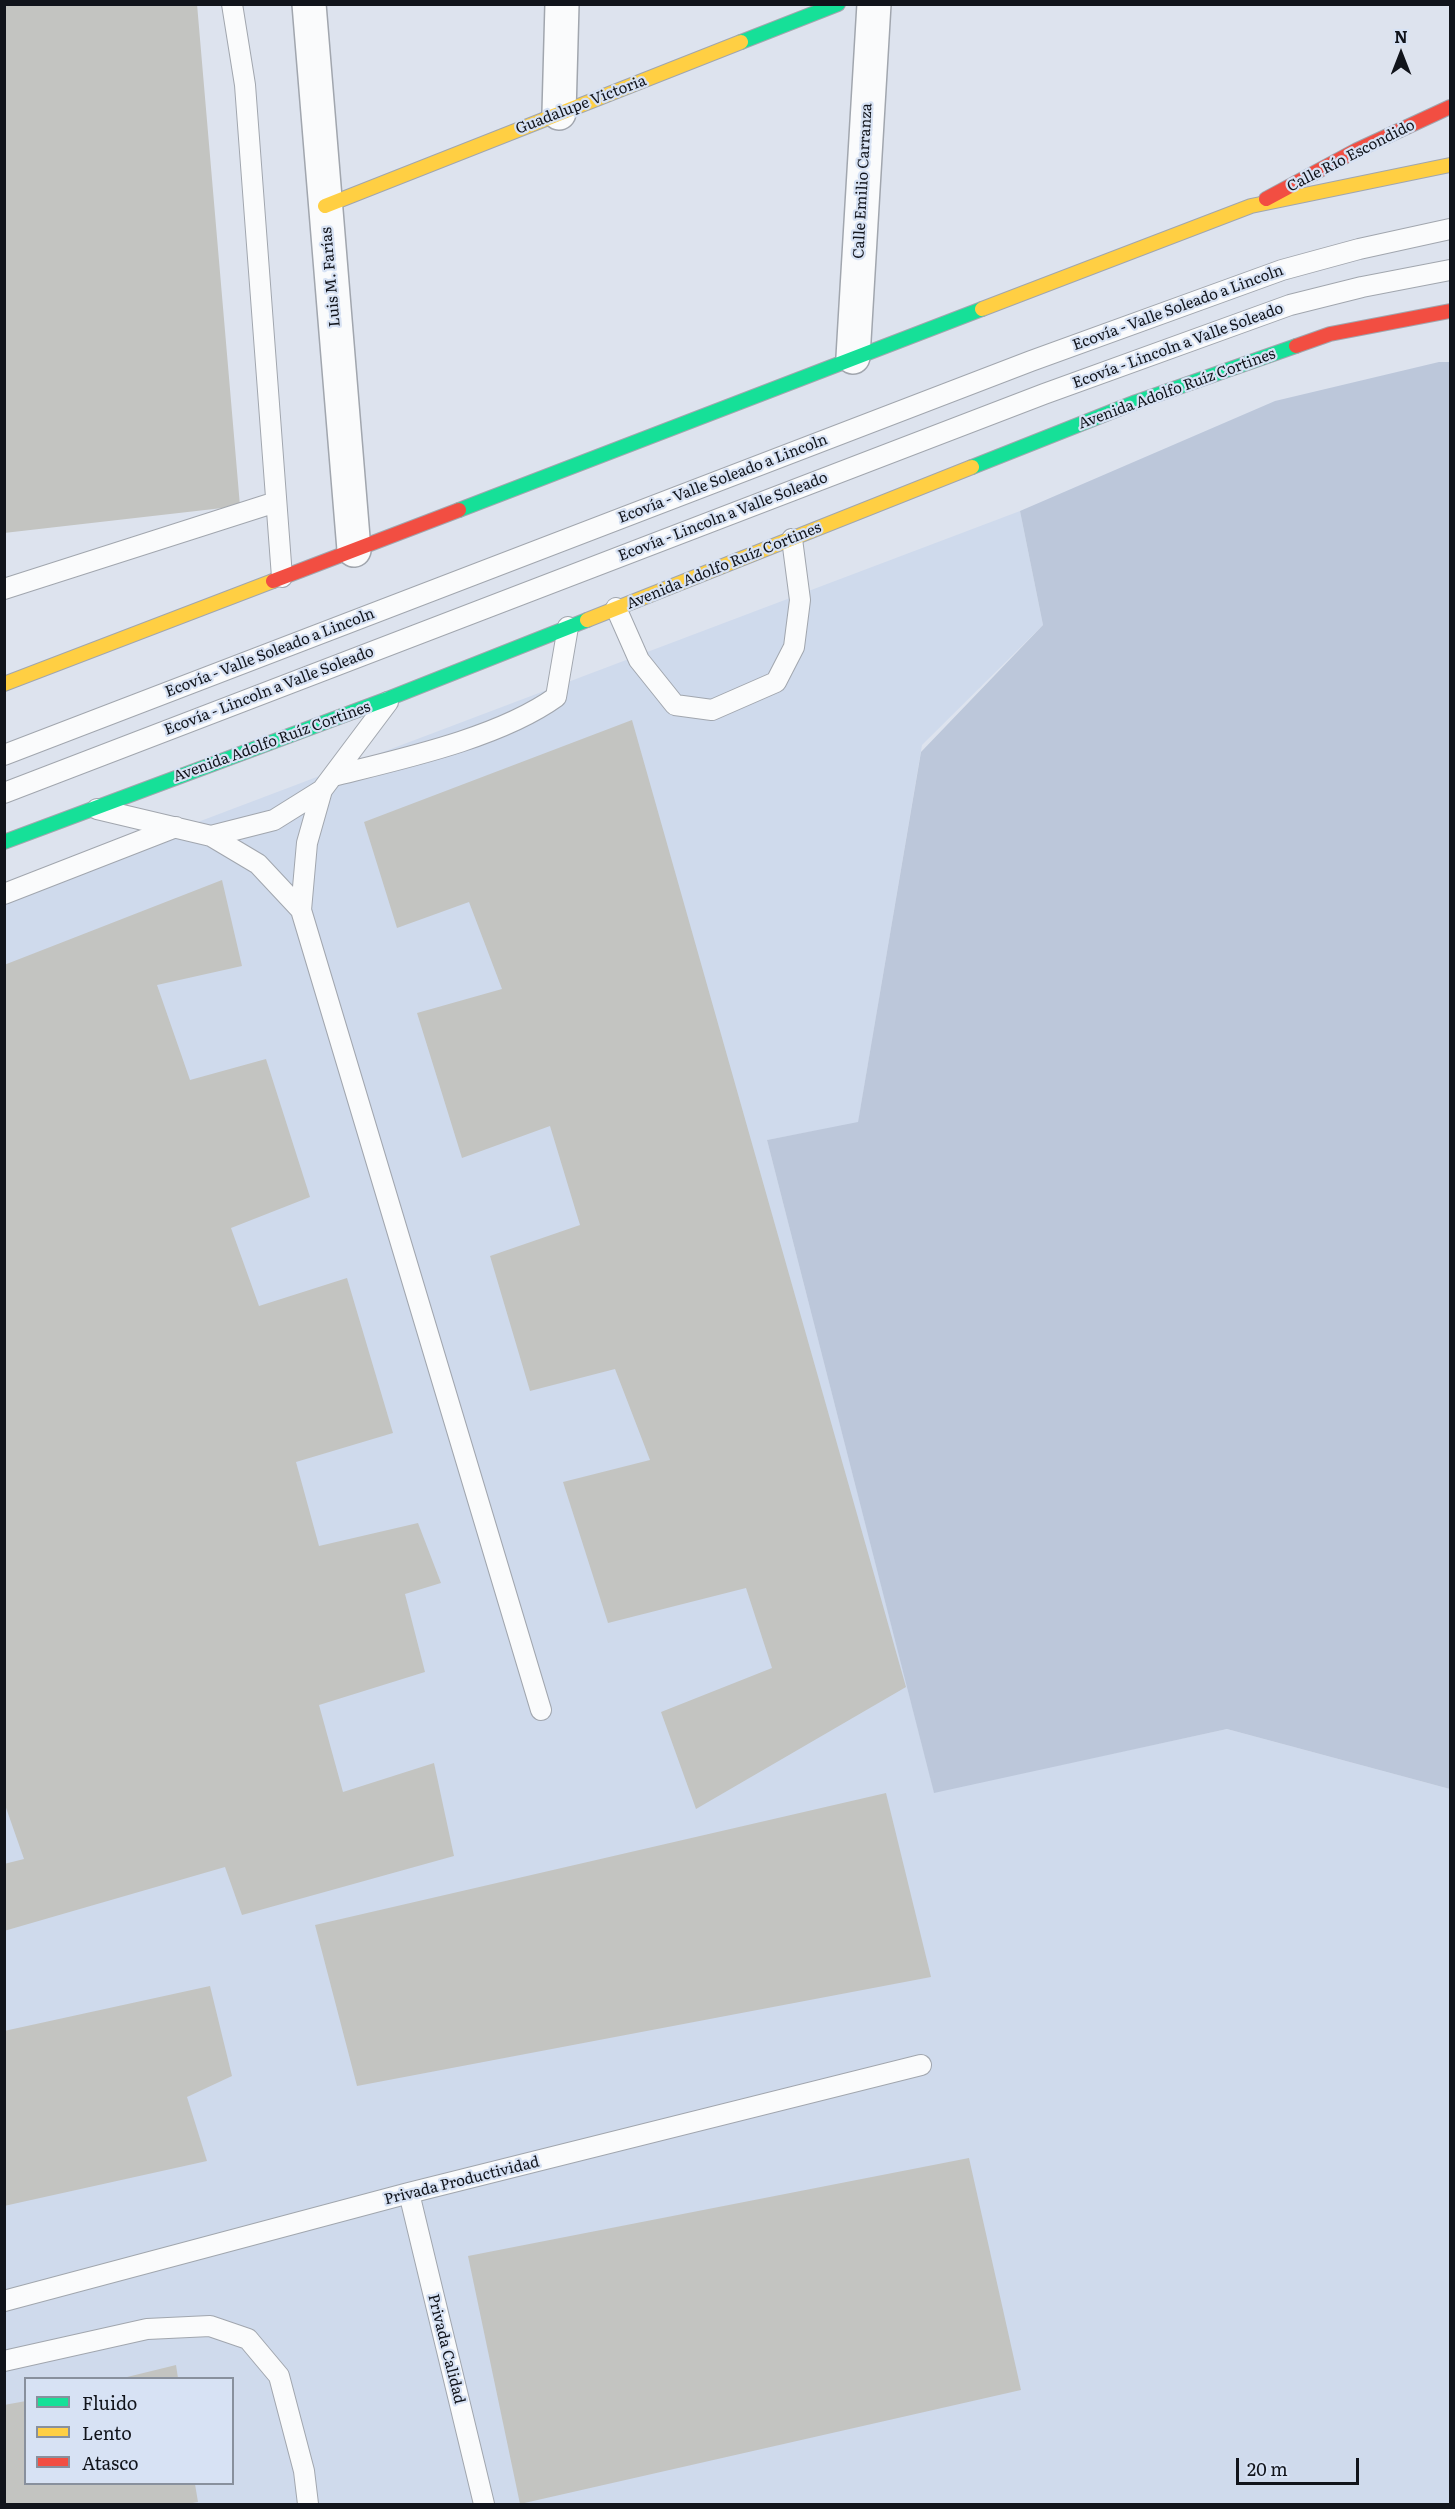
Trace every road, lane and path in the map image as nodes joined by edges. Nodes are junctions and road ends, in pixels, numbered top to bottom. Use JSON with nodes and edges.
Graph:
{"nodes":[{"id":1,"x":232,"y":4,"type":"edge"},
{"id":2,"x":309,"y":4,"type":"edge"},
{"id":3,"x":562,"y":4,"type":"edge"},
{"id":4,"x":838,"y":4,"type":"edge"},
{"id":5,"x":874,"y":4,"type":"edge"},
{"id":6,"x":1450,"y":107,"type":"edge"},
{"id":7,"x":559,"y":113,"type":"junction"},
{"id":8,"x":1450,"y":165,"type":"edge"},
{"id":9,"x":325,"y":207,"type":"junction"},
{"id":10,"x":1251,"y":207,"type":"junction"},
{"id":11,"x":1450,"y":229,"type":"edge"},
{"id":12,"x":1450,"y":270,"type":"edge"},
{"id":13,"x":1450,"y":311,"type":"edge"},
{"id":14,"x":853,"y":357,"type":"junction"},
{"id":15,"x":276,"y":502,"type":"junction"},
{"id":16,"x":792,"y":539,"type":"junction"},
{"id":17,"x":354,"y":550,"type":"junction"},
{"id":18,"x":282,"y":577,"type":"junction"},
{"id":19,"x":4,"y":590,"type":"edge"},
{"id":20,"x":616,"y":608,"type":"junction"},
{"id":21,"x":568,"y":627,"type":"junction"},
{"id":22,"x":4,"y":684,"type":"edge"},
{"id":23,"x":390,"y":698,"type":"junction"},
{"id":24,"x":4,"y":755,"type":"edge"},
{"id":25,"x":327,"y":783,"type":"junction"},
{"id":26,"x":4,"y":793,"type":"edge"},
{"id":27,"x":94,"y":808,"type":"junction"},
{"id":28,"x":176,"y":827,"type":"junction"},
{"id":29,"x":211,"y":836,"type":"junction"},
{"id":30,"x":4,"y":842,"type":"edge"},
{"id":31,"x":4,"y":894,"type":"edge"},
{"id":32,"x":301,"y":910,"type":"junction"},
{"id":33,"x":541,"y":1710,"type":"dead end"},
{"id":34,"x":921,"y":2065,"type":"dead end"},
{"id":35,"x":409,"y":2193,"type":"junction"},
{"id":36,"x":4,"y":2301,"type":"edge"},
{"id":37,"x":4,"y":2361,"type":"edge"},
{"id":38,"x":308,"y":2505,"type":"edge"},
{"id":39,"x":484,"y":2505,"type":"edge"}],
"edges":[{"from":1,"to":15,"type":"lane"},
{"from":2,"to":9,"type":"street","name":"Luis M. Farías"},
{"from":3,"to":7,"type":"street"},
{"from":4,"to":7,"type":"main road","name":"Guadalupe Victoria"},
{"from":5,"to":14,"type":"street","name":"Calle Emilio Carranza"},
{"from":6,"to":10,"type":"main road","name":"Calle Río Escondido"},
{"from":7,"to":9,"type":"main road","name":"Guadalupe Victoria"},
{"from":8,"to":10,"type":"main road"},
{"from":9,"to":17,"type":"street","name":"Luis M. Farías"},
{"from":10,"to":14,"type":"main road"},
{"from":11,"to":24,"type":"lane","name":"Ecovía - Valle Soleado a Lincoln"},
{"from":12,"to":26,"type":"lane","name":"Ecovía - Lincoln a Valle Soleado"},
{"from":13,"to":16,"type":"main road","name":"Avenida Adolfo Ruíz Cortines"},
{"from":14,"to":17,"type":"main road"},
{"from":15,"to":18,"type":"lane"},
{"from":15,"to":19,"type":"lane"},
{"from":16,"to":20,"type":"main road","name":"Avenida Adolfo Ruíz Cortines"},
{"from":16,"to":20,"type":"lane"},
{"from":17,"to":18,"type":"main road"},
{"from":18,"to":22,"type":"main road"},
{"from":20,"to":21,"type":"main road","name":"Avenida Adolfo Ruíz Cortines"},
{"from":21,"to":23,"type":"main road","name":"Avenida Adolfo Ruíz Cortines"},
{"from":21,"to":25,"type":"lane"},
{"from":23,"to":25,"type":"lane"},
{"from":23,"to":27,"type":"main road","name":"Avenida Adolfo Ruíz Cortines"},
{"from":25,"to":29,"type":"lane"},
{"from":25,"to":32,"type":"lane"},
{"from":27,"to":28,"type":"lane"},
{"from":27,"to":30,"type":"main road","name":"Avenida Adolfo Ruíz Cortines"},
{"from":28,"to":29,"type":"lane"},
{"from":28,"to":31,"type":"lane"},
{"from":29,"to":32,"type":"lane"},
{"from":32,"to":33,"type":"lane"},
{"from":34,"to":35,"type":"lane","name":"Privada Productividad"},
{"from":35,"to":36,"type":"lane","name":"Privada Productividad"},
{"from":35,"to":39,"type":"lane","name":"Privada Calidad"},
{"from":37,"to":38,"type":"lane"}]}
